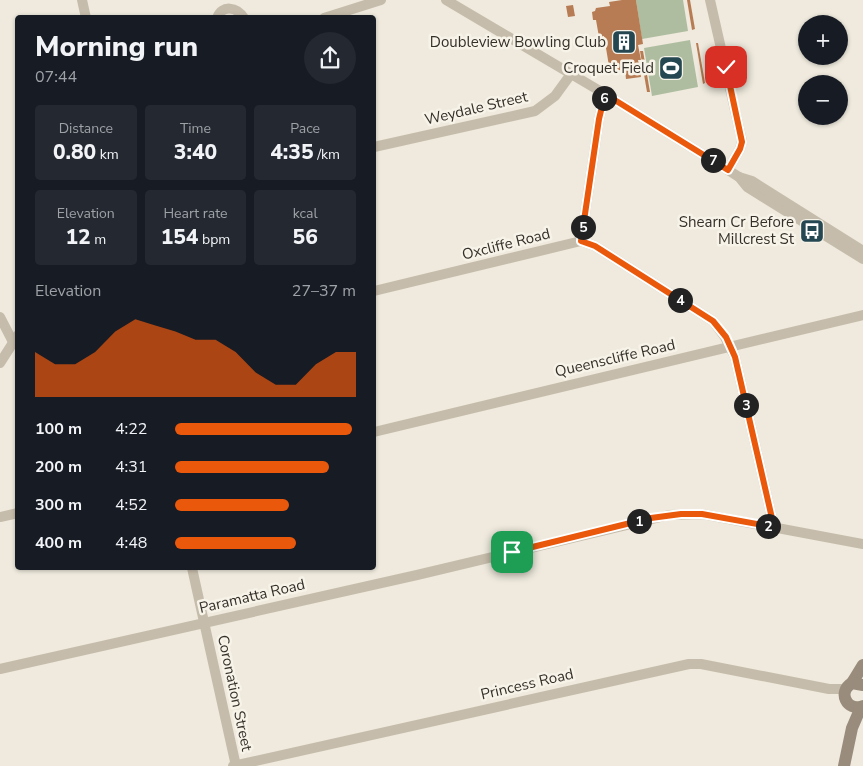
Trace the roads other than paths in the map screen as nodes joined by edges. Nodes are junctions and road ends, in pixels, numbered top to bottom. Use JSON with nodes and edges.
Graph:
{"nodes":[{"id":1,"x":82,"y":0,"type":"edge"},
{"id":2,"x":380,"y":0,"type":"edge"},
{"id":3,"x":446,"y":0,"type":"edge"},
{"id":4,"x":710,"y":0,"type":"edge"},
{"id":5,"x":232,"y":4,"type":"edge"},
{"id":6,"x":85,"y":15,"type":"edge"},
{"id":7,"x":218,"y":15,"type":"edge"},
{"id":8,"x":242,"y":15,"type":"edge"},
{"id":9,"x":333,"y":15,"type":"edge"},
{"id":10,"x":571,"y":74,"type":"junction"},
{"id":11,"x":605,"y":94,"type":"junction"},
{"id":12,"x":376,"y":147,"type":"edge"},
{"id":13,"x":728,"y":170,"type":"junction"},
{"id":14,"x":739,"y":177,"type":"junction"},
{"id":15,"x":581,"y":241,"type":"junction"},
{"id":16,"x":863,"y":251,"type":"edge"},
{"id":17,"x":863,"y":259,"type":"edge"},
{"id":18,"x":376,"y":291,"type":"edge"},
{"id":19,"x":863,"y":315,"type":"edge"},
{"id":20,"x":0,"y":317,"type":"edge"},
{"id":21,"x":15,"y":339,"type":"edge"},
{"id":22,"x":731,"y":347,"type":"junction"},
{"id":23,"x":0,"y":363,"type":"edge"},
{"id":24,"x":376,"y":432,"type":"edge"},
{"id":25,"x":15,"y":514,"type":"edge"},
{"id":26,"x":0,"y":517,"type":"edge"},
{"id":27,"x":774,"y":527,"type":"junction"},
{"id":28,"x":863,"y":544,"type":"edge"},
{"id":29,"x":192,"y":570,"type":"edge"},
{"id":30,"x":204,"y":622,"type":"junction"},
{"id":31,"x":863,"y":665,"type":"edge"},
{"id":32,"x":0,"y":668,"type":"edge"},
{"id":33,"x":854,"y":696,"type":"edge"},
{"id":34,"x":235,"y":766,"type":"edge"},
{"id":35,"x":844,"y":766,"type":"edge"}],
"edges":[{"from":1,"to":6,"type":"street"},
{"from":2,"to":9,"type":"street"},
{"from":3,"to":10,"type":"street"},
{"from":4,"to":13,"type":"street"},
{"from":5,"to":7,"type":"street"},
{"from":5,"to":8,"type":"street"},
{"from":10,"to":11,"type":"street"},
{"from":10,"to":12,"type":"street","name":"Weydale Street"},
{"from":11,"to":13,"type":"street"},
{"from":11,"to":15,"type":"street"},
{"from":13,"to":14,"type":"street"},
{"from":14,"to":16,"type":"street"},
{"from":14,"to":17,"type":"street"},
{"from":15,"to":18,"type":"street","name":"Oxcliffe Road"},
{"from":15,"to":22,"type":"street"},
{"from":19,"to":22,"type":"street","name":"Queenscliffe Road"},
{"from":20,"to":21,"type":"street"},
{"from":21,"to":23,"type":"street"},
{"from":22,"to":24,"type":"street","name":"Queenscliffe Road"},
{"from":22,"to":27,"type":"street"},
{"from":25,"to":26,"type":"street"},
{"from":27,"to":28,"type":"street","name":"Paramatta Road"},
{"from":27,"to":30,"type":"street","name":"Paramatta Road"},
{"from":29,"to":30,"type":"street","name":"Coronation Street"},
{"from":30,"to":32,"type":"street","name":"Paramatta Road"},
{"from":30,"to":34,"type":"street","name":"Coronation Street"},
{"from":31,"to":33,"type":"main road"},
{"from":33,"to":34,"type":"street","name":"Princess Road"},
{"from":33,"to":35,"type":"main road"}]}
